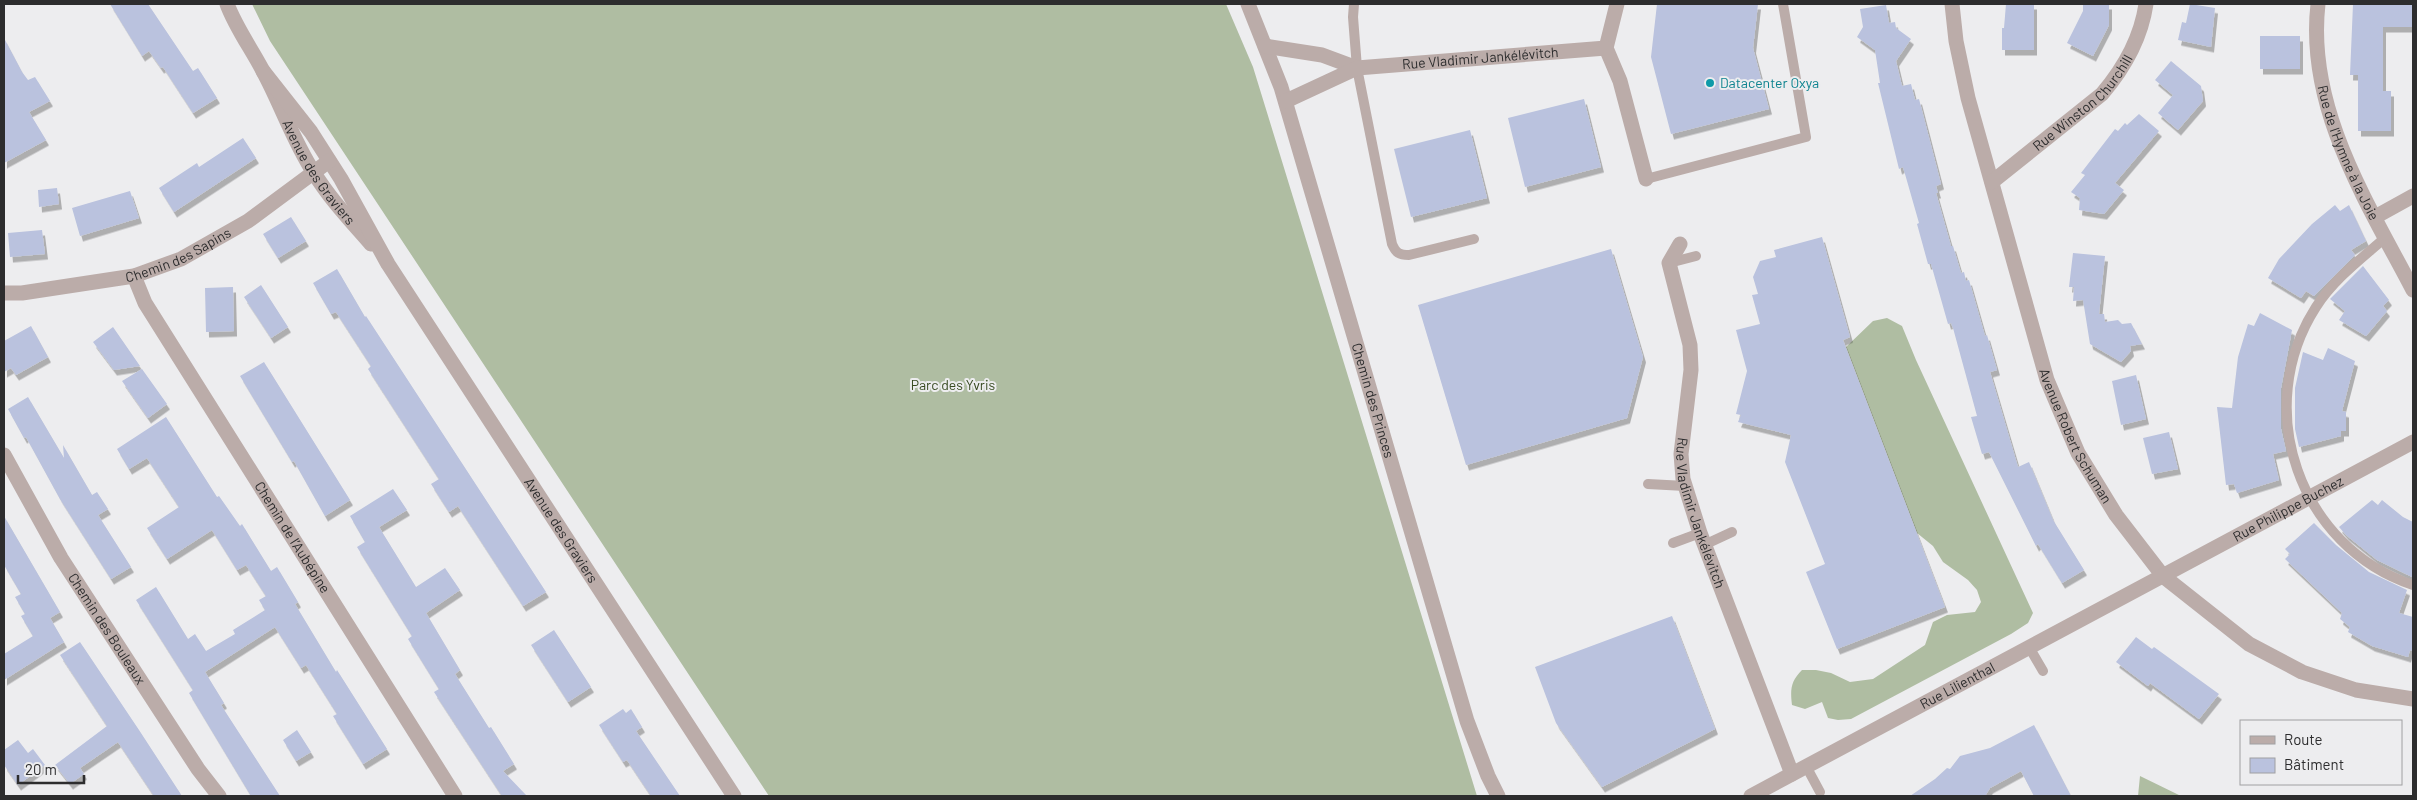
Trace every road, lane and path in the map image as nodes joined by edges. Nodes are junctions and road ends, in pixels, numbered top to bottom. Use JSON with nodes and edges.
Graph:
{"nodes":[{"id":1,"x":227,"y":4,"type":"edge"},
{"id":2,"x":1248,"y":4,"type":"edge"},
{"id":3,"x":1354,"y":4,"type":"edge"},
{"id":4,"x":1617,"y":4,"type":"edge"},
{"id":5,"x":1783,"y":4,"type":"edge"},
{"id":6,"x":1952,"y":4,"type":"edge"},
{"id":7,"x":2146,"y":4,"type":"edge"},
{"id":8,"x":2318,"y":4,"type":"edge"},
{"id":9,"x":1265,"y":46,"type":"junction"},
{"id":10,"x":1606,"y":48,"type":"junction"},
{"id":11,"x":1357,"y":68,"type":"junction"},
{"id":12,"x":263,"y":71,"type":"junction"},
{"id":13,"x":1286,"y":102,"type":"junction"},
{"id":14,"x":329,"y":161,"type":"junction"},
{"id":15,"x":314,"y":173,"type":"junction"},
{"id":16,"x":1646,"y":179,"type":"joint"},
{"id":17,"x":1992,"y":182,"type":"junction"},
{"id":18,"x":2413,"y":196,"type":"edge"},
{"id":19,"x":2375,"y":217,"type":"junction"},
{"id":20,"x":2386,"y":237,"type":"junction"},
{"id":21,"x":1474,"y":239,"type":"dead end"},
{"id":22,"x":1680,"y":244,"type":"dead end"},
{"id":23,"x":1696,"y":256,"type":"dead end"},
{"id":24,"x":1669,"y":263,"type":"junction"},
{"id":25,"x":388,"y":264,"type":"junction"},
{"id":26,"x":134,"y":276,"type":"junction"},
{"id":27,"x":2413,"y":290,"type":"edge"},
{"id":28,"x":4,"y":293,"type":"edge"},
{"id":29,"x":2413,"y":442,"type":"edge"},
{"id":30,"x":4,"y":455,"type":"edge"},
{"id":31,"x":1648,"y":484,"type":"dead end"},
{"id":32,"x":1685,"y":486,"type":"junction"},
{"id":33,"x":2309,"y":498,"type":"junction"},
{"id":34,"x":1732,"y":532,"type":"dead end"},
{"id":35,"x":1702,"y":539,"type":"junction"},
{"id":36,"x":1673,"y":543,"type":"dead end"},
{"id":37,"x":2163,"y":576,"type":"junction"},
{"id":38,"x":2413,"y":585,"type":"edge"},
{"id":39,"x":2029,"y":647,"type":"junction"},
{"id":40,"x":2043,"y":671,"type":"dead end"},
{"id":41,"x":2413,"y":699,"type":"edge"},
{"id":42,"x":1806,"y":766,"type":"junction"},
{"id":43,"x":1792,"y":774,"type":"junction"},
{"id":44,"x":1820,"y":792,"type":"dead end"},
{"id":45,"x":219,"y":796,"type":"edge"},
{"id":46,"x":455,"y":796,"type":"edge"},
{"id":47,"x":734,"y":796,"type":"edge"},
{"id":48,"x":1498,"y":796,"type":"edge"},
{"id":49,"x":1750,"y":796,"type":"edge"}],
"edges":[{"from":1,"to":12,"type":"street","name":"Avenue des Graviers"},
{"from":2,"to":9,"type":"street","name":"Chemin des Princes"},
{"from":3,"to":11,"type":"lane"},
{"from":4,"to":10,"type":"street"},
{"from":5,"to":16,"type":"lane"},
{"from":6,"to":17,"type":"street","name":"Avenue Robert Schuman"},
{"from":7,"to":17,"type":"street","name":"Rue Winston Churchill"},
{"from":8,"to":19,"type":"street","name":"Rue de l'Hymne à la Joie"},
{"from":9,"to":11,"type":"street","name":"Rue Vladimir Jankélévitch"},
{"from":9,"to":13,"type":"street","name":"Chemin des Princes"},
{"from":10,"to":11,"type":"street","name":"Rue Vladimir Jankélévitch"},
{"from":10,"to":16,"type":"street"},
{"from":11,"to":13,"type":"street","name":"Rue Vladimir Jankélévitch"},
{"from":11,"to":21,"type":"lane"},
{"from":12,"to":14,"type":"street","name":"Avenue des Graviers"},
{"from":12,"to":15,"type":"street","name":"Avenue des Graviers"},
{"from":13,"to":48,"type":"street","name":"Chemin des Princes"},
{"from":14,"to":15,"type":"street","name":"Chemin des Sapins"},
{"from":14,"to":25,"type":"street","name":"Avenue des Graviers"},
{"from":15,"to":25,"type":"street","name":"Avenue des Graviers"},
{"from":15,"to":26,"type":"street","name":"Chemin des Sapins"},
{"from":17,"to":37,"type":"street","name":"Avenue Robert Schuman"},
{"from":18,"to":19,"type":"street"},
{"from":19,"to":20,"type":"street","name":"Rue de l'Hymne à la Joie"},
{"from":20,"to":27,"type":"street","name":"Rue de l'Hymne à la Joie"},
{"from":20,"to":33,"type":"lane"},
{"from":22,"to":24,"type":"street"},
{"from":23,"to":24,"type":"lane"},
{"from":24,"to":32,"type":"street","name":"Rue Vladimir Jankélévitch"},
{"from":25,"to":47,"type":"street","name":"Avenue des Graviers"},
{"from":26,"to":28,"type":"street","name":"Chemin des Sapins"},
{"from":26,"to":46,"type":"street","name":"Chemin de l’Aubépine"},
{"from":29,"to":33,"type":"street","name":"Rue Philippe Buchez"},
{"from":30,"to":45,"type":"street","name":"Chemin des Bouleaux"},
{"from":31,"to":32,"type":"lane"},
{"from":32,"to":35,"type":"street","name":"Rue Vladimir Jankélévitch"},
{"from":33,"to":37,"type":"street","name":"Rue Philippe Buchez"},
{"from":33,"to":38,"type":"lane"},
{"from":34,"to":35,"type":"lane"},
{"from":35,"to":36,"type":"lane"},
{"from":35,"to":43,"type":"street","name":"Rue Vladimir Jankélévitch"},
{"from":37,"to":39,"type":"street","name":"Rue Lilienthal"},
{"from":37,"to":41,"type":"street","name":"Avenue Robert Schuman"},
{"from":39,"to":40,"type":"lane"},
{"from":39,"to":42,"type":"street","name":"Rue Lilienthal"},
{"from":42,"to":43,"type":"street","name":"Rue Lilienthal"},
{"from":42,"to":44,"type":"lane"},
{"from":43,"to":49,"type":"street","name":"Rue Lilienthal"}]}
